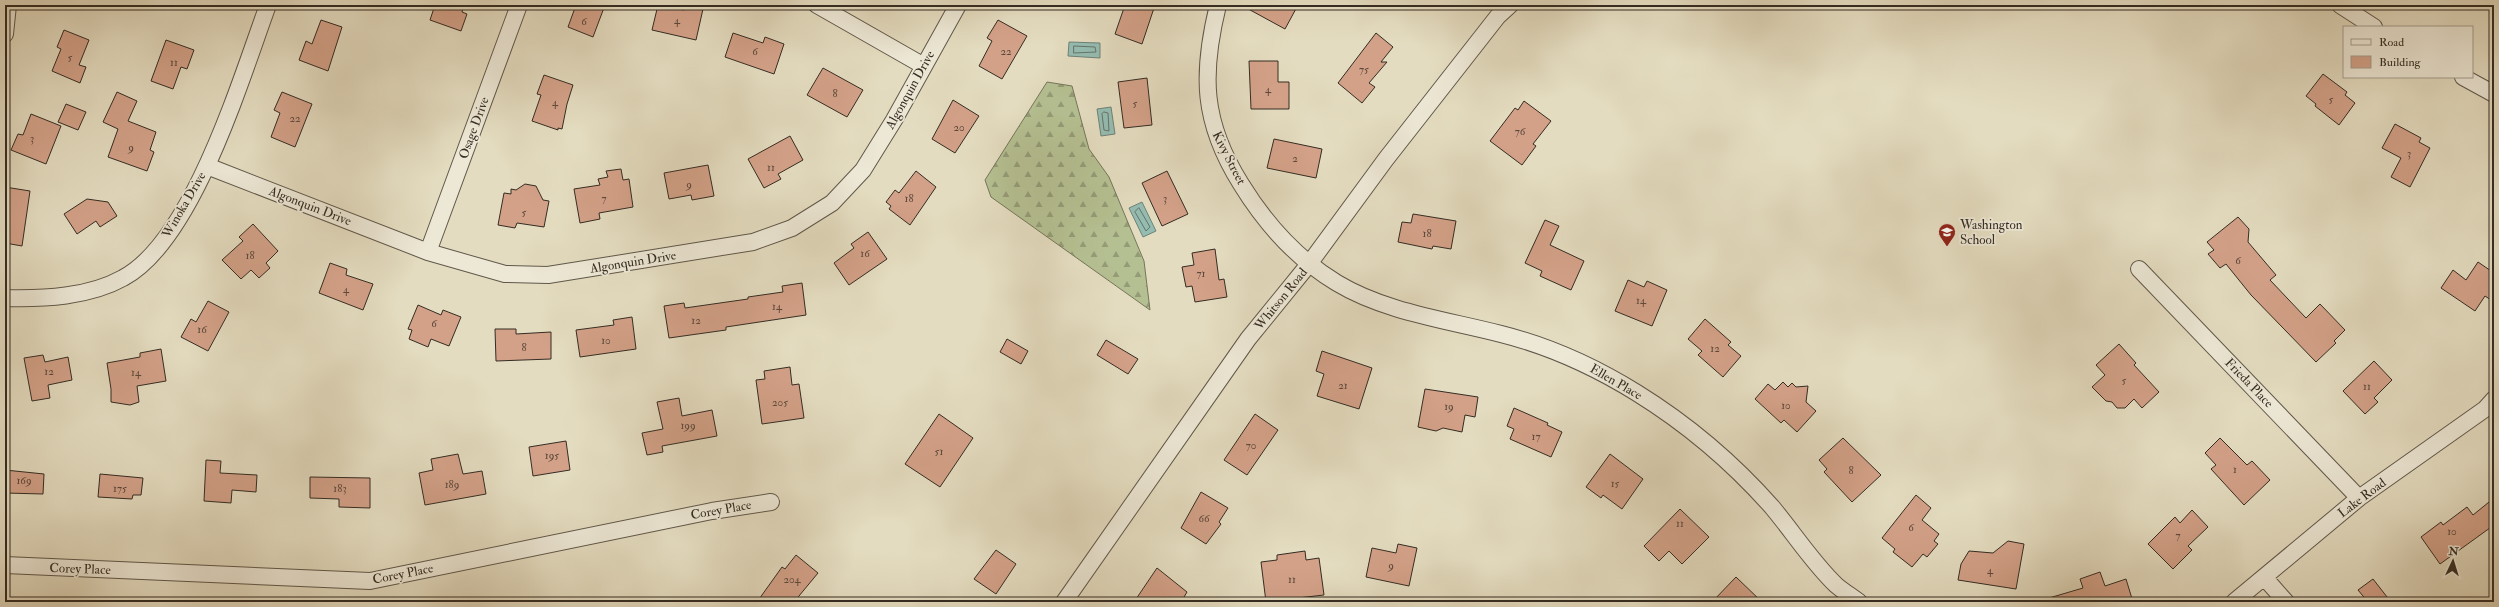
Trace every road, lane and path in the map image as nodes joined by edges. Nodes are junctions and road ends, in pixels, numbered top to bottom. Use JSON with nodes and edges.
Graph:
{"nodes":[{"id":1,"x":8,"y":5,"type":"edge"},
{"id":2,"x":268,"y":5,"type":"edge"},
{"id":3,"x":519,"y":5,"type":"edge"},
{"id":4,"x":817,"y":5,"type":"edge"},
{"id":5,"x":958,"y":5,"type":"edge"},
{"id":6,"x":1218,"y":5,"type":"edge"},
{"id":7,"x":1510,"y":5,"type":"edge"},
{"id":8,"x":2340,"y":5,"type":"edge"},
{"id":9,"x":2372,"y":26,"type":"edge"},
{"id":10,"x":5,"y":34,"type":"edge"},
{"id":11,"x":924,"y":66,"type":"junction"},
{"id":12,"x":2464,"y":78,"type":"edge"},
{"id":13,"x":2494,"y":94,"type":"edge"},
{"id":14,"x":207,"y":166,"type":"junction"},
{"id":15,"x":428,"y":252,"type":"junction"},
{"id":16,"x":1309,"y":264,"type":"junction"},
{"id":17,"x":2139,"y":269,"type":"dead end"},
{"id":18,"x":5,"y":298,"type":"edge"},
{"id":19,"x":2494,"y":400,"type":"edge"},
{"id":20,"x":2359,"y":498,"type":"junction"},
{"id":21,"x":771,"y":502,"type":"dead end"},
{"id":22,"x":5,"y":565,"type":"edge"},
{"id":23,"x":2264,"y":577,"type":"junction"},
{"id":24,"x":1064,"y":602,"type":"edge"},
{"id":25,"x":1859,"y":602,"type":"edge"},
{"id":26,"x":2234,"y":602,"type":"edge"},
{"id":27,"x":2286,"y":602,"type":"edge"}],
"edges":[{"from":1,"to":10,"type":"street"},
{"from":2,"to":14,"type":"street","name":"Winoka Drive"},
{"from":3,"to":15,"type":"street","name":"Osage Drive"},
{"from":4,"to":11,"type":"street"},
{"from":5,"to":11,"type":"street","name":"Algonquin Drive"},
{"from":6,"to":16,"type":"street","name":"Kivy Street"},
{"from":7,"to":16,"type":"street","name":"Whitson Road"},
{"from":8,"to":9,"type":"street"},
{"from":11,"to":15,"type":"street","name":"Algonquin Drive"},
{"from":12,"to":13,"type":"street"},
{"from":14,"to":15,"type":"street","name":"Algonquin Drive"},
{"from":14,"to":18,"type":"street","name":"Winoka Drive"},
{"from":16,"to":24,"type":"street","name":"Whitson Road"},
{"from":16,"to":25,"type":"street","name":"Ellen Place"},
{"from":17,"to":20,"type":"street","name":"Frieda Place"},
{"from":19,"to":20,"type":"street","name":"Lake Road"},
{"from":20,"to":23,"type":"street","name":"Lake Road"},
{"from":21,"to":22,"type":"street","name":"Corey Place"},
{"from":23,"to":26,"type":"street","name":"Lake Road"},
{"from":23,"to":27,"type":"street"}]}
